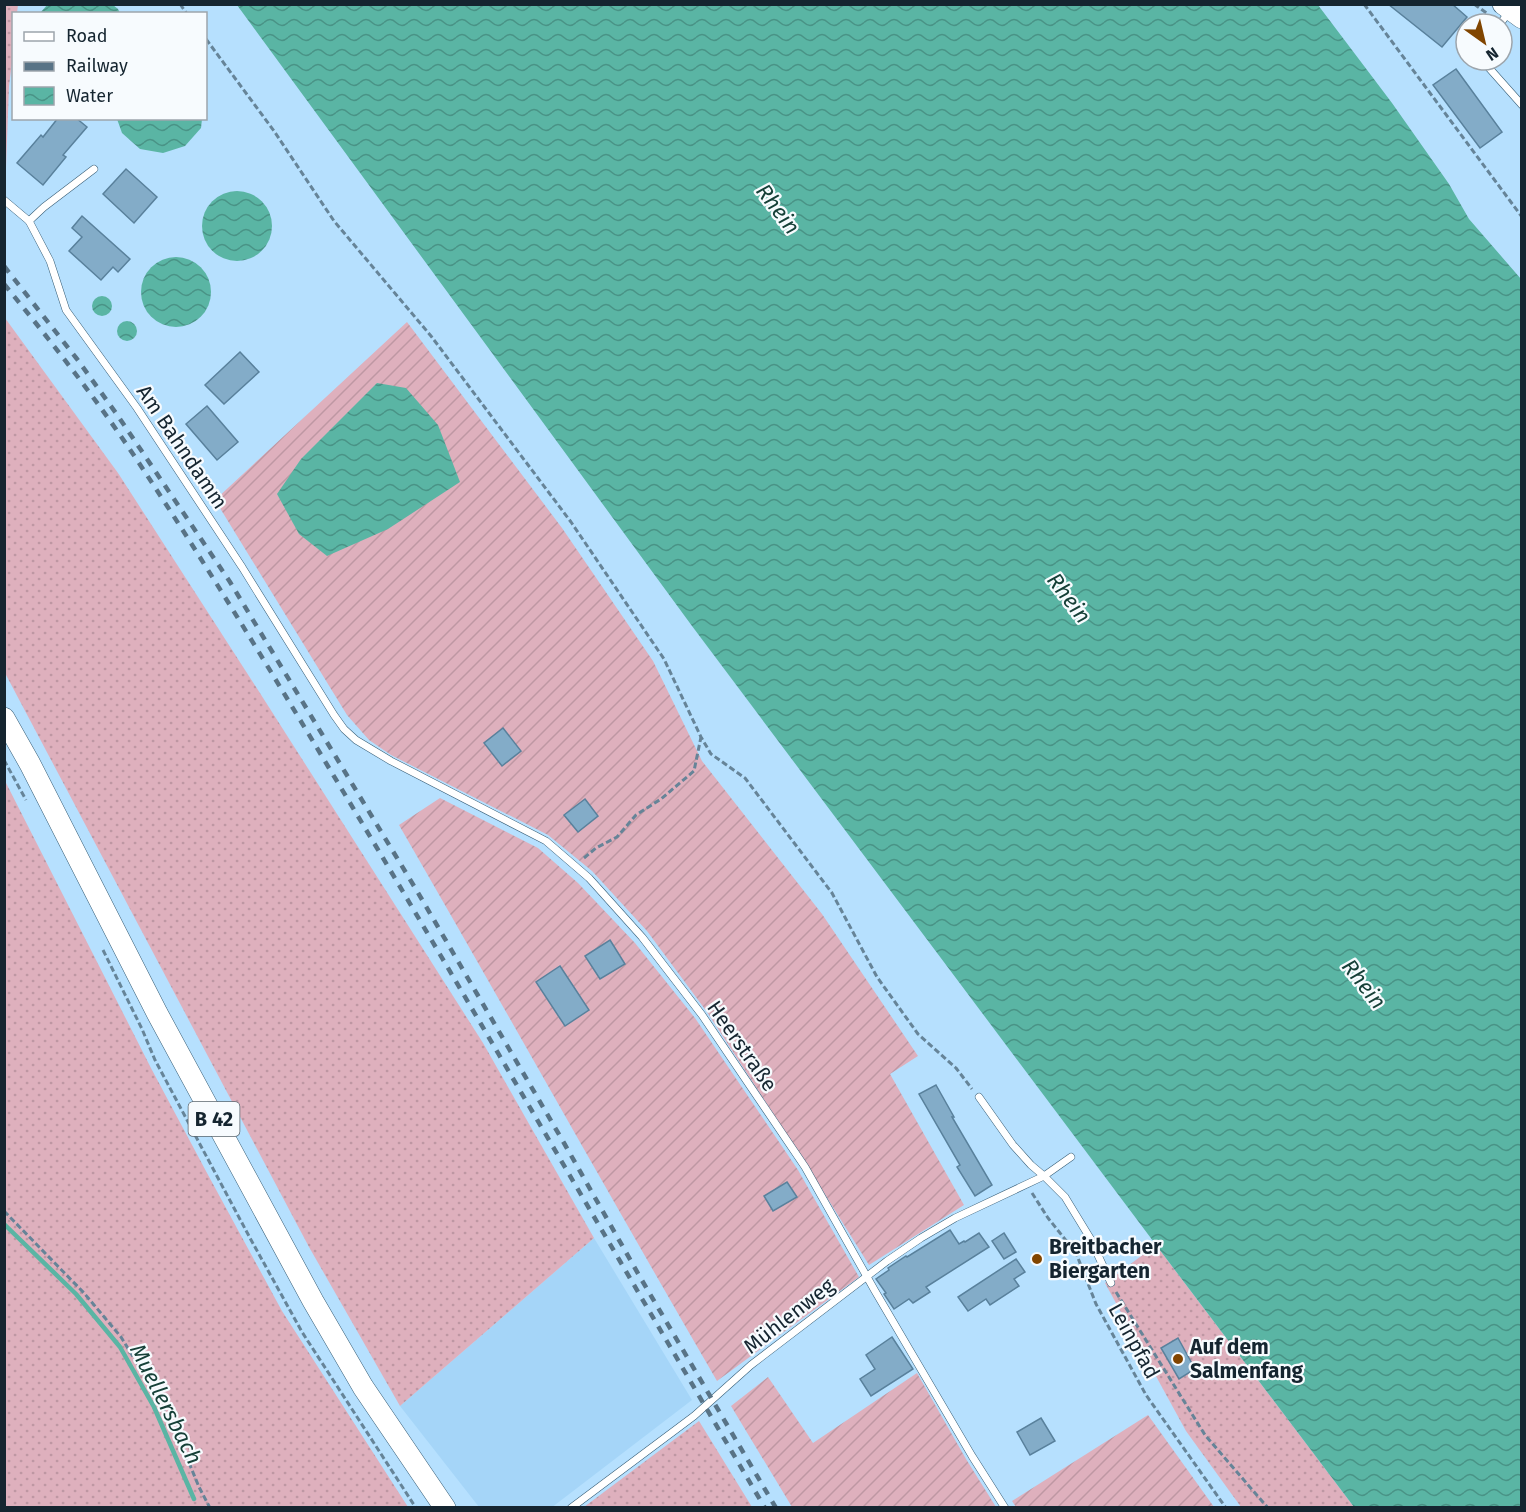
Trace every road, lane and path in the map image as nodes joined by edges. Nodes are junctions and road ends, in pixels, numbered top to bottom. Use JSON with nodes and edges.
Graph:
{"nodes":[{"id":1,"x":1364,"y":4,"type":"edge"},
{"id":2,"x":207,"y":40,"type":"edge"},
{"id":3,"x":1492,"y":72,"type":"edge"},
{"id":4,"x":1521,"y":105,"type":"edge"},
{"id":5,"x":94,"y":169,"type":"dead end"},
{"id":6,"x":4,"y":200,"type":"edge"},
{"id":7,"x":1521,"y":217,"type":"edge"},
{"id":8,"x":29,"y":221,"type":"junction"},
{"id":9,"x":334,"y":715,"type":"joint"},
{"id":10,"x":4,"y":718,"type":"edge"},
{"id":11,"x":701,"y":737,"type":"junction"},
{"id":12,"x":576,"y":865,"type":"junction"},
{"id":13,"x":979,"y":1097,"type":"joint"},
{"id":14,"x":1071,"y":1157,"type":"dead end"},
{"id":15,"x":1044,"y":1176,"type":"junction"},
{"id":16,"x":1027,"y":1184,"type":"junction"},
{"id":17,"x":4,"y":1211,"type":"edge"},
{"id":18,"x":867,"y":1277,"type":"junction"},
{"id":19,"x":1111,"y":1283,"type":"joint"},
{"id":20,"x":210,"y":1508,"type":"edge"},
{"id":21,"x":445,"y":1508,"type":"edge"},
{"id":22,"x":571,"y":1508,"type":"edge"},
{"id":23,"x":1005,"y":1508,"type":"edge"},
{"id":24,"x":1226,"y":1508,"type":"edge"},
{"id":25,"x":1269,"y":1508,"type":"edge"}],
"edges":[{"from":1,"to":7,"type":"path"},
{"from":2,"to":11,"type":"path"},
{"from":3,"to":4,"type":"lane"},
{"from":5,"to":8,"type":"lane"},
{"from":6,"to":8,"type":"lane","name":"Am Bahndamm"},
{"from":8,"to":9,"type":"lane","name":"Am Bahndamm"},
{"from":9,"to":12,"type":"lane","name":"Heerstraße"},
{"from":10,"to":21,"type":"main road","number":"B 42"},
{"from":11,"to":12,"type":"path"},
{"from":11,"to":13,"type":"path"},
{"from":12,"to":18,"type":"lane","name":"Heerstraße"},
{"from":13,"to":15,"type":"lane"},
{"from":14,"to":15,"type":"lane","name":"Mühlenweg"},
{"from":15,"to":16,"type":"lane","name":"Mühlenweg"},
{"from":15,"to":19,"type":"lane"},
{"from":16,"to":18,"type":"lane","name":"Mühlenweg"},
{"from":16,"to":24,"type":"path","name":"Leinpfad"},
{"from":17,"to":20,"type":"path"},
{"from":18,"to":22,"type":"lane","name":"Mühlenweg"},
{"from":18,"to":23,"type":"lane","name":"Heerstraße"},
{"from":19,"to":25,"type":"path"}]}
